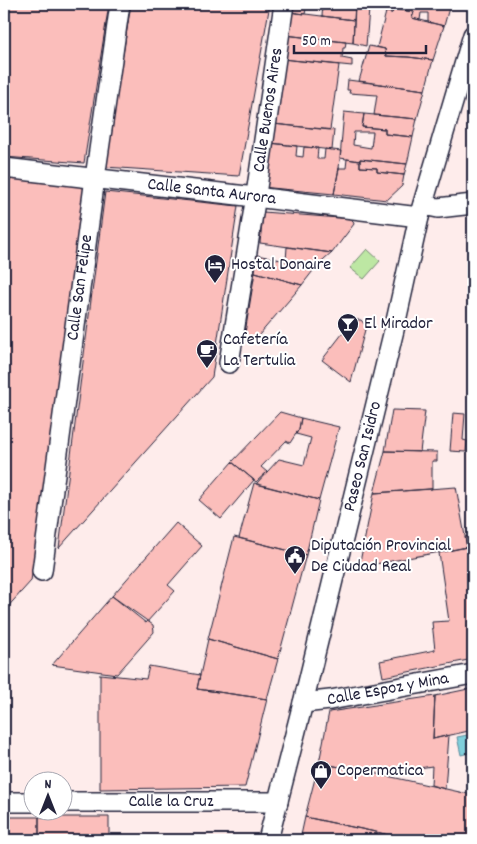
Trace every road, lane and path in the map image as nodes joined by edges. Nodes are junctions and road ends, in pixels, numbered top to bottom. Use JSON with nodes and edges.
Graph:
{"nodes":[{"id":1,"x":120,"y":4,"type":"edge"},
{"id":2,"x":284,"y":4,"type":"edge"},
{"id":3,"x":473,"y":35,"type":"edge"},
{"id":4,"x":4,"y":168,"type":"edge"},
{"id":5,"x":95,"y":178,"type":"junction"},
{"id":6,"x":255,"y":197,"type":"junction"},
{"id":7,"x":473,"y":204,"type":"edge"},
{"id":8,"x":421,"y":211,"type":"junction"},
{"id":9,"x":229,"y":363,"type":"dead end"},
{"id":10,"x":42,"y":571,"type":"dead end"},
{"id":11,"x":473,"y":674,"type":"edge"},
{"id":12,"x":304,"y":703,"type":"junction"},
{"id":13,"x":4,"y":802,"type":"edge"},
{"id":14,"x":22,"y":802,"type":"edge"},
{"id":15,"x":72,"y":802,"type":"edge"},
{"id":16,"x":278,"y":802,"type":"junction"},
{"id":17,"x":268,"y":840,"type":"edge"}],
"edges":[{"from":1,"to":5,"type":"street","name":"Calle San Felipe"},
{"from":2,"to":6,"type":"street","name":"Calle Buenos Aires"},
{"from":3,"to":8,"type":"street","name":"Paseo San Isidro"},
{"from":4,"to":5,"type":"street","name":"Calle Santa Aurora"},
{"from":5,"to":6,"type":"street","name":"Calle Santa Aurora"},
{"from":5,"to":10,"type":"street","name":"Calle San Felipe"},
{"from":6,"to":8,"type":"street","name":"Calle Santa Aurora"},
{"from":6,"to":9,"type":"street","name":"Calle Buenos Aires"},
{"from":7,"to":8,"type":"street","name":"Calle Santa Aurora"},
{"from":8,"to":12,"type":"street","name":"Paseo San Isidro"},
{"from":11,"to":12,"type":"street","name":"Calle Espoz y Mina"},
{"from":12,"to":16,"type":"street","name":"Paseo San Isidro"},
{"from":13,"to":14,"type":"street"},
{"from":15,"to":16,"type":"street","name":"Calle la Cruz"},
{"from":16,"to":17,"type":"street","name":"Paseo San Isidro"}]}
